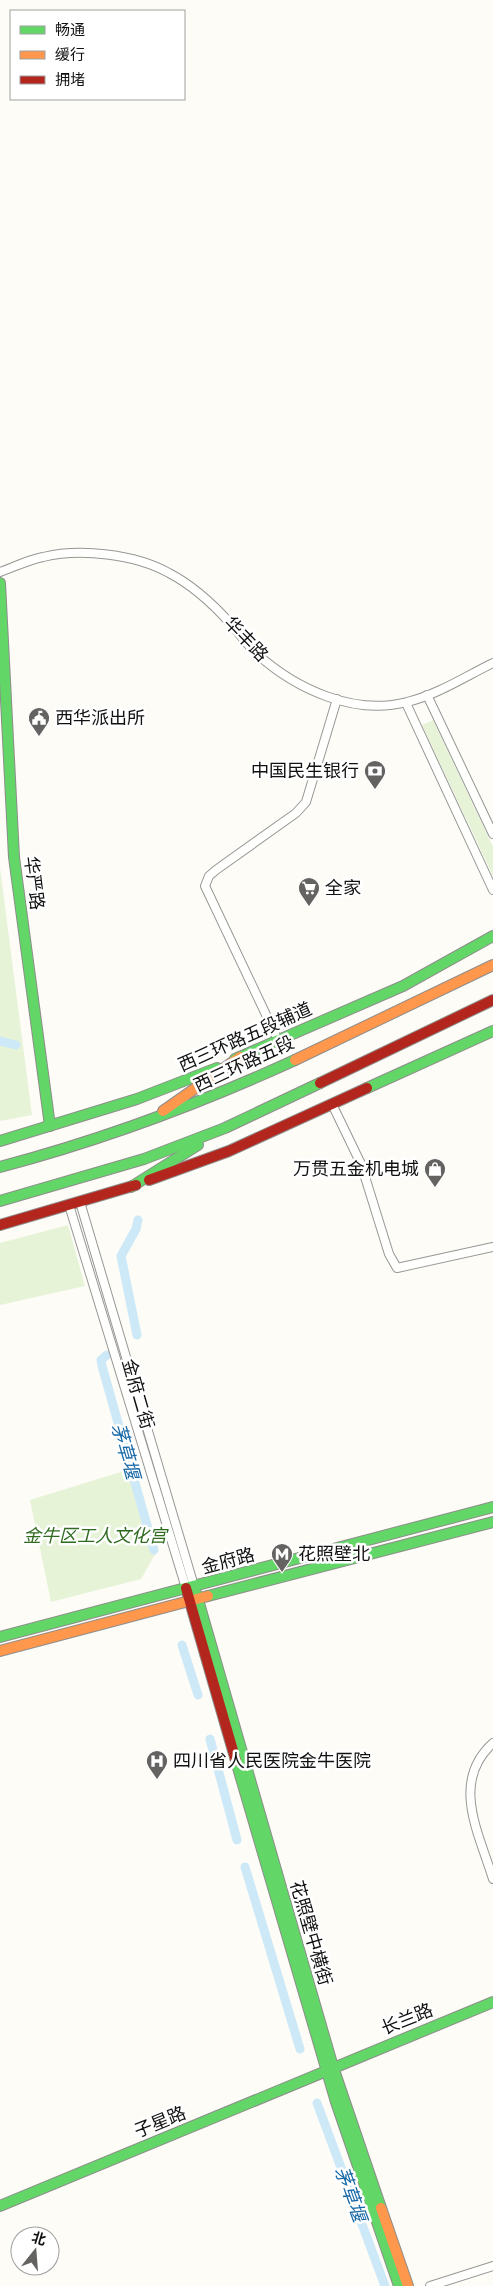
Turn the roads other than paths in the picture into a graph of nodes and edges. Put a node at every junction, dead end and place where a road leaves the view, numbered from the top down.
1 (0, 572) edge
2 (0, 583) edge
3 (493, 662) edge
4 (427, 695) junction
5 (337, 699) junction
6 (406, 703) junction
7 (492, 830) edge
8 (493, 890) edge
9 (493, 936) edge
10 (493, 956) edge
11 (493, 965) edge
12 (432, 994) junction
13 (493, 1000) edge
14 (493, 1007) edge
15 (442, 1024) junction
16 (493, 1031) edge
17 (278, 1040) junction
18 (240, 1057) junction
19 (332, 1104) junction
20 (50, 1126) junction
21 (142, 1126) junction
22 (225, 1128) junction
23 (0, 1141) edge
24 (0, 1167) edge
25 (131, 1187) junction
26 (0, 1200) edge
27 (80, 1202) junction
28 (69, 1205) junction
29 (0, 1225) edge
30 (493, 1248) edge
31 (493, 1507) edge
32 (493, 1522) edge
33 (190, 1587) junction
34 (194, 1600) junction
35 (0, 1637) edge
36 (0, 1651) edge
37 (493, 1743) edge
38 (493, 1879) edge
39 (493, 2002) edge
40 (329, 2068) junction
41 (0, 2206) edge
42 (493, 2266) edge
43 (399, 2286) edge
44 (408, 2286) edge
45 (430, 2286) edge

1 - 5 street, 华丰路
2 - 20 main road, 华严路
3 - 4 street, 华丰路
4 - 6 street, 华丰路
4 - 7 street
5 - 6 street, 华丰路
5 - 17 street
6 - 8 street
9 - 17 main road, 西三环路五段辅道
10 - 12 main road
11 - 12 main road, 西三环路五段
12 - 21 main road, 西三环路五段
13 - 15 main road
14 - 15 main road
15 - 22 main road
16 - 19 main road
17 - 18 main road, 西三环路五段辅道
18 - 20 main road, 西三环路五段辅道
18 - 21 main road
19 - 25 main road
19 - 30 street
20 - 23 main road, 西三环路五段辅道
21 - 24 main road, 西三环路五段
22 - 25 main road
22 - 26 main road
25 - 27 main road
27 - 28 main road
27 - 33 street, 金府二街
28 - 29 main road
28 - 33 street, 金府二街
31 - 33 main road, 金府路
32 - 34 main road, 金府路
33 - 34 main road, 花照壁中横街
33 - 35 main road, 金府路
34 - 36 main road, 金府路
34 - 40 main road, 花照壁中横街
37 - 38 street
39 - 40 main road, 长兰路
40 - 41 main road, 子星路
40 - 43 main road, 花照壁中横街
40 - 44 main road, 花照壁中横街
42 - 45 street

